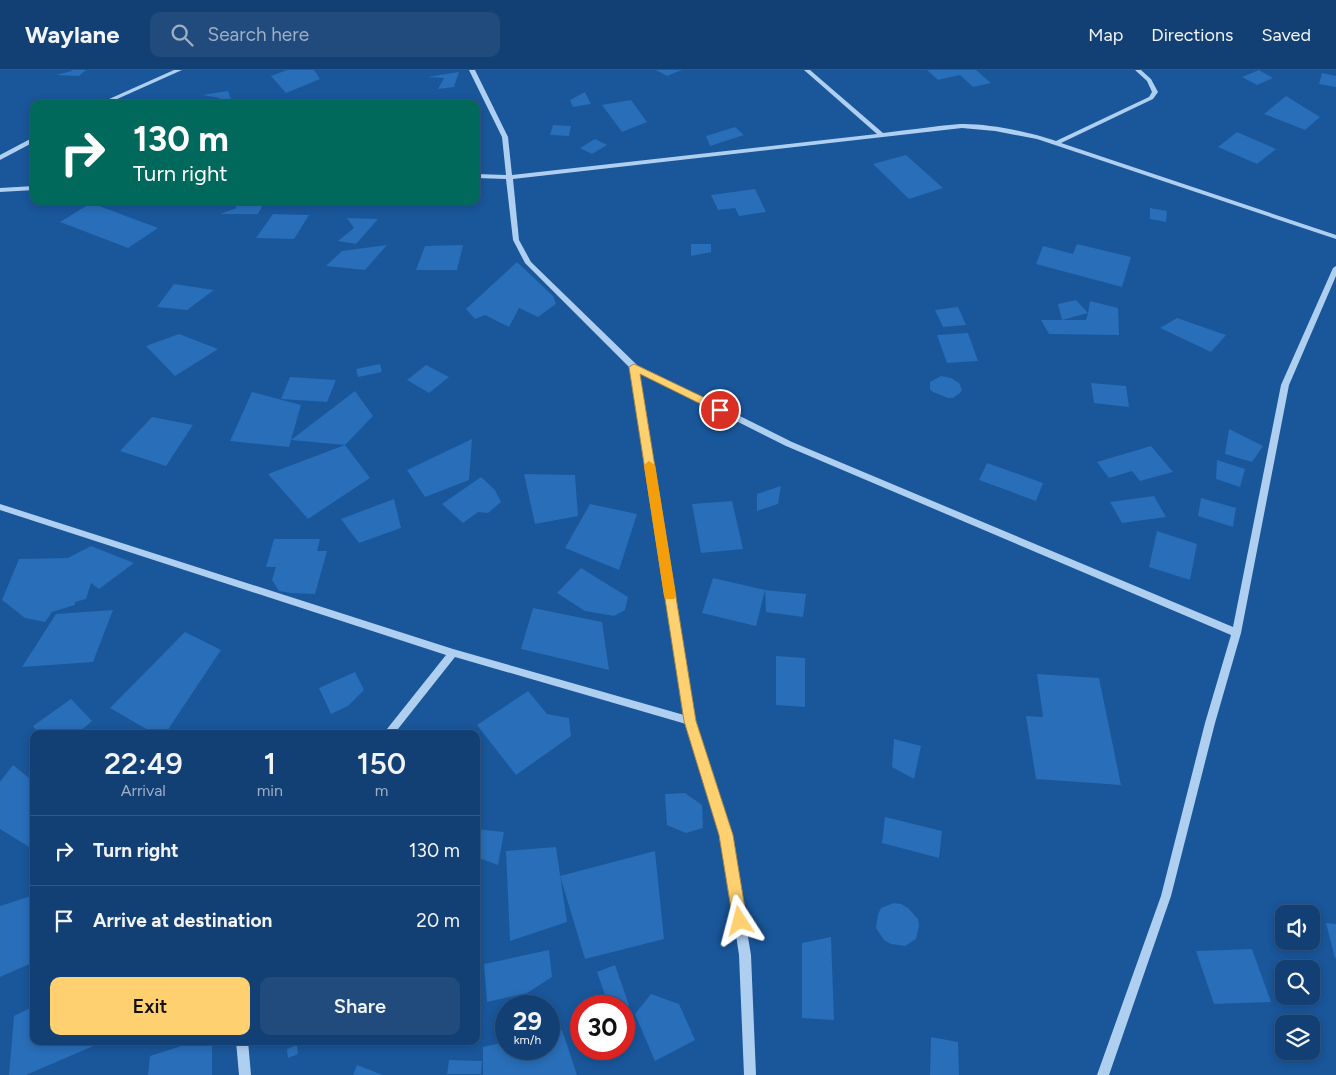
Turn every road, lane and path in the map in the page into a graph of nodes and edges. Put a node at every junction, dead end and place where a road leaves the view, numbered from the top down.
1 (179, 70) edge
2 (472, 70) edge
3 (807, 70) edge
4 (1138, 70) edge
5 (110, 100) edge
6 (881, 134) junction
7 (30, 141) edge
8 (1056, 143) junction
9 (0, 158) edge
10 (480, 176) edge
11 (510, 177) junction
12 (30, 188) edge
13 (0, 190) edge
14 (1336, 237) edge
15 (1336, 268) edge
16 (634, 367) junction
17 (0, 506) edge
18 (1236, 633) junction
19 (453, 653) junction
20 (690, 721) junction
21 (391, 730) edge
22 (242, 1045) edge
23 (245, 1075) edge
24 (750, 1075) edge
25 (1103, 1075) edge

1 - 5 street
2 - 11 street
3 - 6 street
4 - 8 street
6 - 8 street
6 - 11 street
7 - 9 street
8 - 14 street
10 - 11 street
11 - 16 street
12 - 13 street
15 - 18 street
16 - 18 street
16 - 20 street
17 - 19 street
18 - 25 street
19 - 20 street
19 - 21 street
20 - 24 street
22 - 23 street

